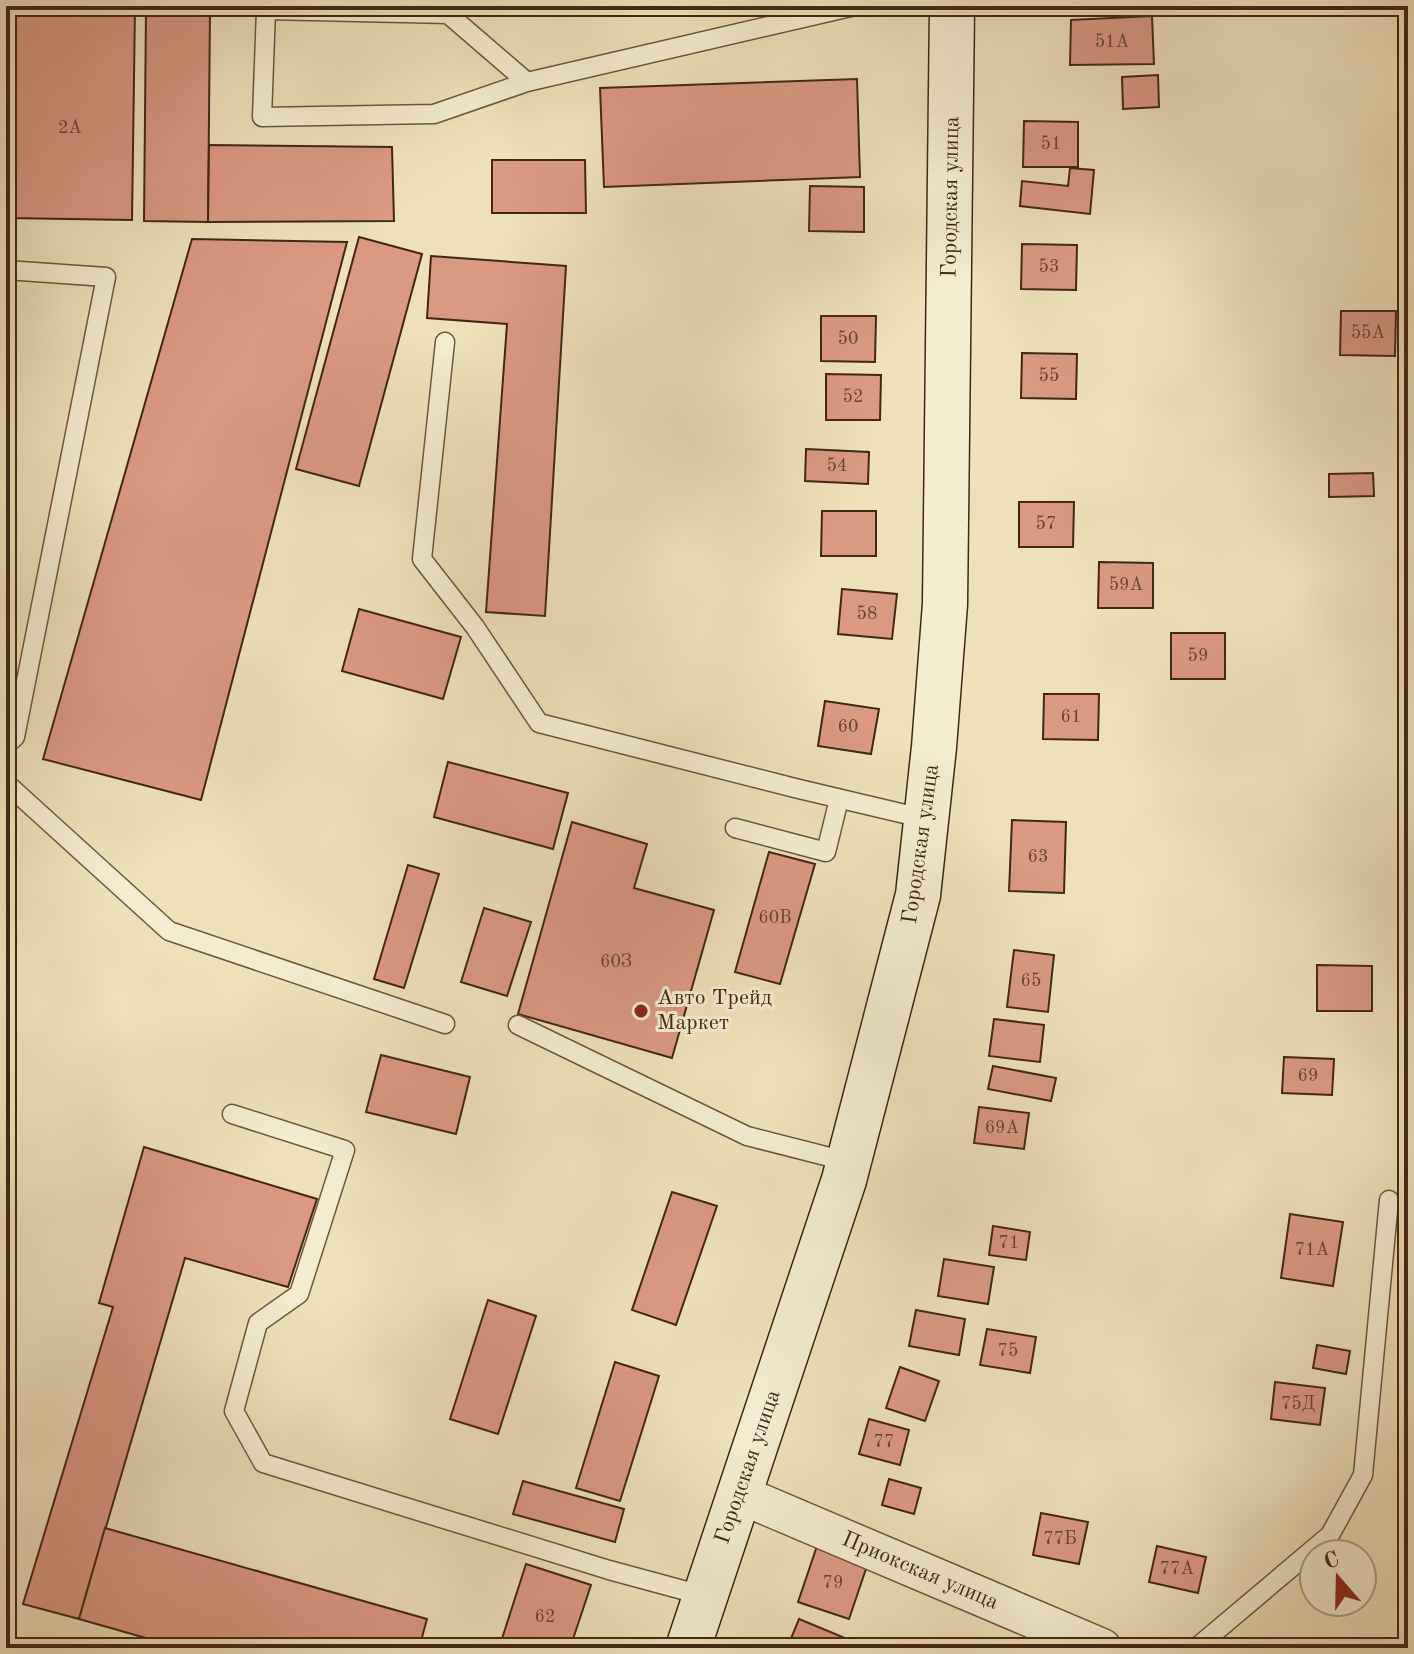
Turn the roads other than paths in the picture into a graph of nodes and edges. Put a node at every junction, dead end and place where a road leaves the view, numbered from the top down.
1 (855, 6) edge
2 (952, 6) edge
3 (527, 82) junction
4 (6, 270) edge
5 (445, 342) dead end
6 (6, 745) edge
7 (6, 783) edge
8 (839, 799) junction
9 (926, 819) junction
10 (735, 828) dead end
11 (445, 1024) dead end
12 (518, 1025) dead end
13 (232, 1114) dead end
14 (849, 1162) junction
15 (1389, 1200) dead end
16 (739, 1494) junction
17 (705, 1596) junction
18 (1055, 1639) edge
19 (688, 1648) edge
20 (1102, 1648) edge
21 (1196, 1648) edge

1 - 3 lane
2 - 9 main road, Городская улица
3 - 3 lane
4 - 6 lane
5 - 8 lane
7 - 11 lane
8 - 9 lane
8 - 10 lane
9 - 14 main road, Городская улица
12 - 14 lane
13 - 17 lane
14 - 16 main road, Городская улица
15 - 21 lane
16 - 17 main road, Городская улица
16 - 18 street, Приокская улица
17 - 19 main road, Городская улица
18 - 20 street, Приокская улица

